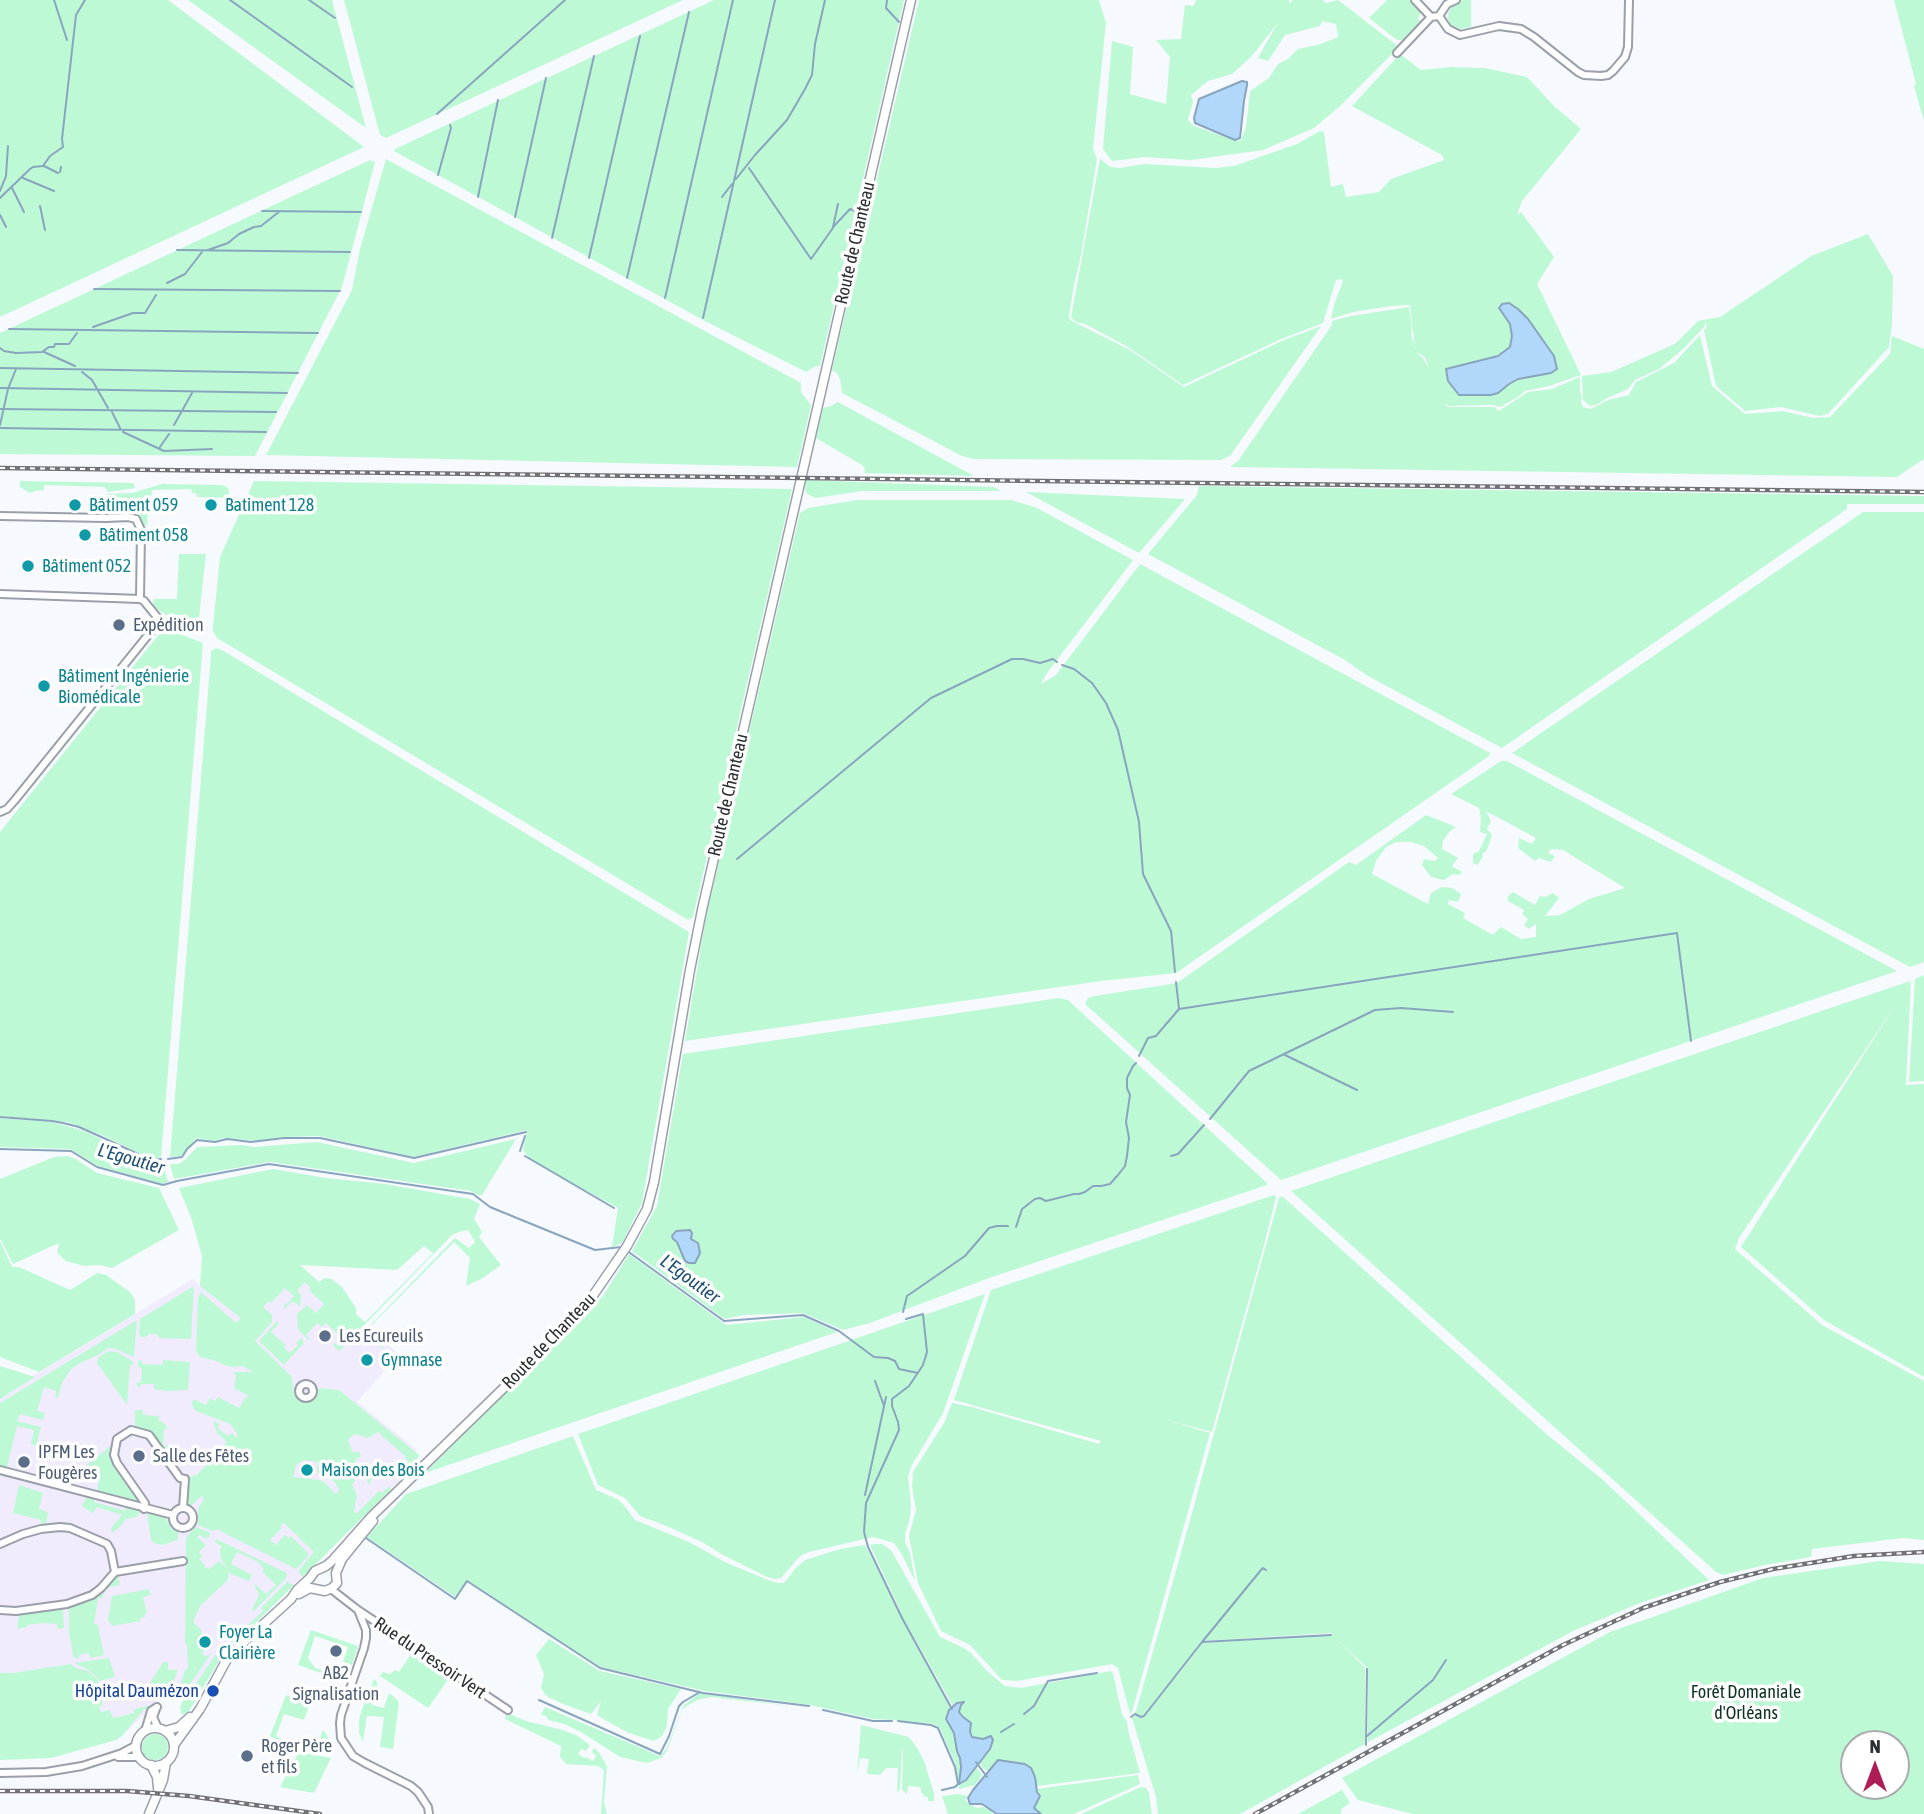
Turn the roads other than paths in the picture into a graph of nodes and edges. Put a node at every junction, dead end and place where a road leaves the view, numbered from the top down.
1 (911, 0) edge
2 (1416, 0) edge
3 (1456, 0) edge
4 (1629, 0) edge
5 (1435, 16) junction
6 (1397, 52) dead end
7 (0, 516) edge
8 (0, 594) edge
9 (140, 599) junction
10 (0, 812) edge
11 (0, 1470) edge
12 (388, 1502) junction
13 (183, 1508) junction
14 (144, 1509) junction
15 (173, 1515) junction
16 (0, 1544) edge
17 (183, 1561) dead end
18 (326, 1566) junction
19 (115, 1573) junction
20 (313, 1574) junction
21 (337, 1577) junction
22 (318, 1589) junction
23 (331, 1589) junction
24 (291, 1599) junction
25 (355, 1608) junction
26 (0, 1610) edge
27 (175, 1691) dead end
28 (208, 1692) junction
29 (184, 1693) dead end
30 (508, 1710) dead end
31 (162, 1730) junction
32 (145, 1731) junction
33 (137, 1745) junction
34 (174, 1745) junction
35 (140, 1757) junction
36 (106, 1759) junction
37 (166, 1762) junction
38 (151, 1765) junction
39 (0, 1773) edge
40 (158, 1792) junction
41 (149, 1814) edge
42 (429, 1814) edge

1 - 12 main road, Route de Chanteau
2 - 5 street
3 - 5 street
4 - 5 street
5 - 6 street
7 - 9 street
8 - 9 street
9 - 10 street
11 - 14 street
12 - 18 main road, Route de Chanteau
12 - 21 main road, Route de Chanteau
13 - 14 street
13 - 15 street
13 - 15 street
14 - 15 street
16 - 19 street
17 - 19 street
18 - 20 main road, Route de Chanteau
18 - 21 main road
19 - 26 street
20 - 22 main road
20 - 24 main road, Route de Chanteau
21 - 23 main road, Route de Chanteau
21 - 25 street, Rue du Pressoir Vert
22 - 23 main road, Route de Chanteau
22 - 24 main road, Route de Chanteau
23 - 25 street, Rue du Pressoir Vert
24 - 28 main road, Route de Chanteau
25 - 30 street, Rue du Pressoir Vert
25 - 42 street
27 - 29 street
28 - 31 main road, Route de Chanteau
28 - 34 main road, Route de Chanteau
31 - 32 main road
31 - 32 street
31 - 34 main road
32 - 33 main road
33 - 35 main road
33 - 36 street
34 - 37 main road
35 - 36 street
35 - 38 main road
36 - 39 street
37 - 38 main road
37 - 40 main road
38 - 40 main road
40 - 41 main road

